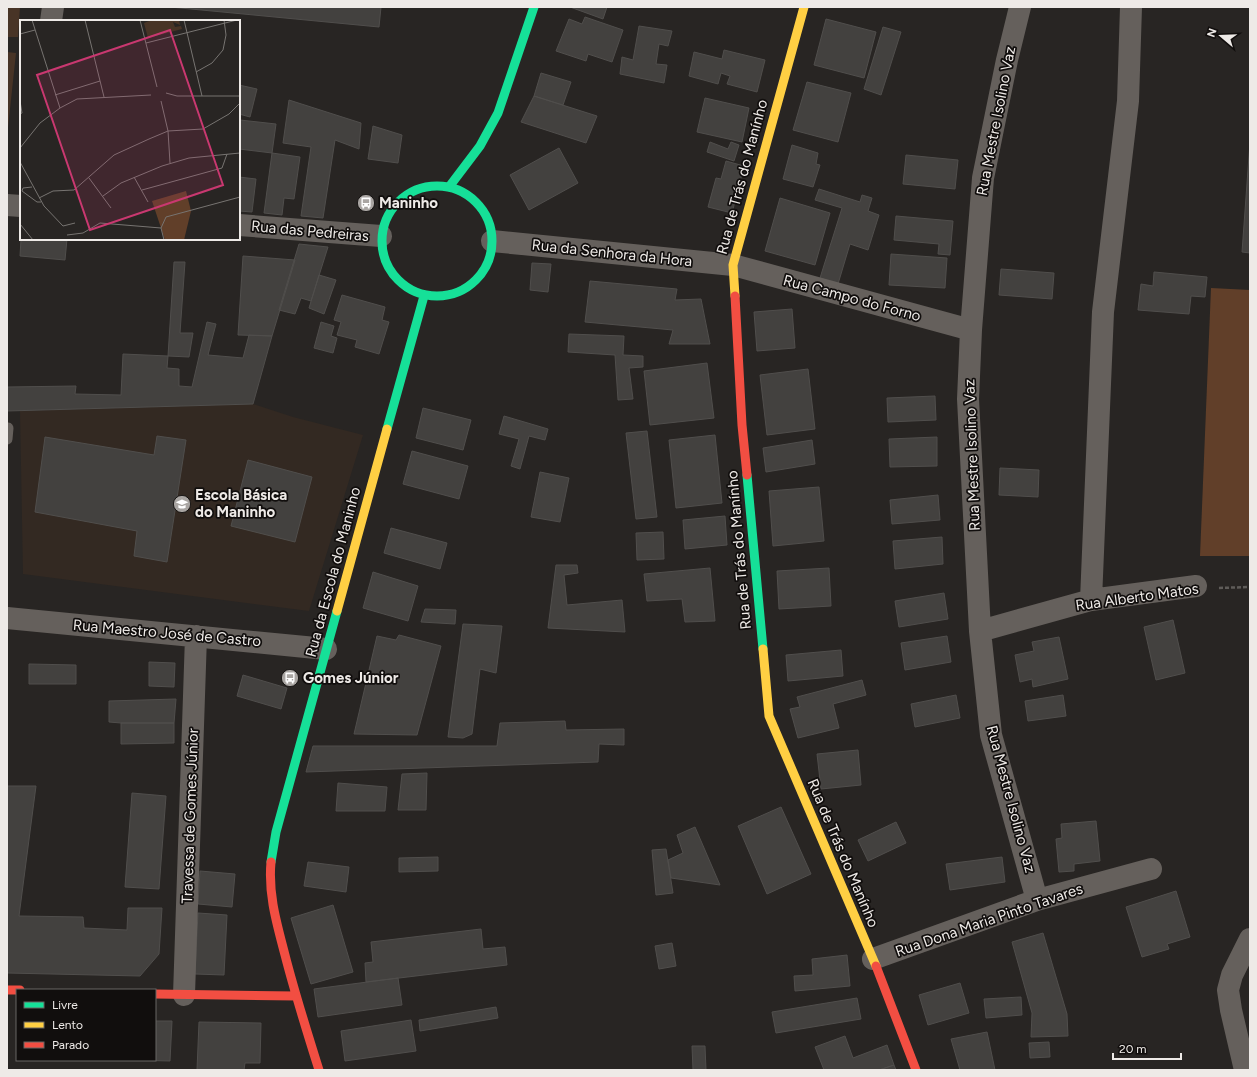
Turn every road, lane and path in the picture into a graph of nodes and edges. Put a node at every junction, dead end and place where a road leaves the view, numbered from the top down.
1 (53, 7) edge
2 (534, 7) edge
3 (804, 7) edge
4 (1020, 7) edge
5 (1131, 7) edge
6 (51, 20) edge
7 (448, 187) junction
8 (7, 205) edge
9 (20, 206) edge
10 (240, 225) edge
11 (382, 236) junction
12 (492, 241) junction
13 (733, 265) junction
14 (424, 296) junction
15 (970, 330) junction
16 (1196, 586) joint
17 (1250, 587) edge
18 (1091, 600) junction
19 (7, 618) edge
20 (980, 631) junction
21 (196, 636) junction
22 (326, 649) junction
23 (1151, 869) dead end
24 (1037, 900) junction
25 (1250, 939) edge
26 (873, 959) junction
27 (156, 994) edge
28 (184, 995) junction
29 (296, 996) junction
30 (319, 1070) edge
31 (916, 1070) edge
32 (1245, 1070) edge

1 - 6 street
2 - 7 main road
3 - 13 main road, Rua de Trás do Manínho
4 - 15 street, Rua Mestre Isolino Vaz
5 - 18 street
7 - 11 main road
7 - 12 main road
8 - 9 street
10 - 11 street, Rua das Pedreiras
11 - 14 main road
12 - 13 street, Rua da Senhora da Hora
12 - 14 main road
13 - 15 street, Rua Campo do Forno
13 - 26 main road, Rua de Trás do Manínho
14 - 22 main road, Rua da Escola do Maninho
15 - 20 street, Rua Mestre Isolino Vaz
16 - 17 path, Rua Alberto Matos
16 - 18 street, Rua Alberto Matos
18 - 20 street, Rua Alberto Matos
19 - 21 street, Rua Maestro José de Castro
20 - 24 street, Rua Mestre Isolino Vaz
21 - 22 street, Rua Maestro José de Castro
21 - 28 street, Travessa de Gomes Júnior
22 - 29 main road, Rua da Escola do Maninho
23 - 24 street, Rua Dona Maria Pinto Tavares
24 - 26 street, Rua Dona Maria Pinto Tavares
25 - 32 street
26 - 31 main road, Rua de Trás do Manínho
27 - 28 main road
28 - 29 main road
29 - 30 main road, Rua da Escola do Maninho

